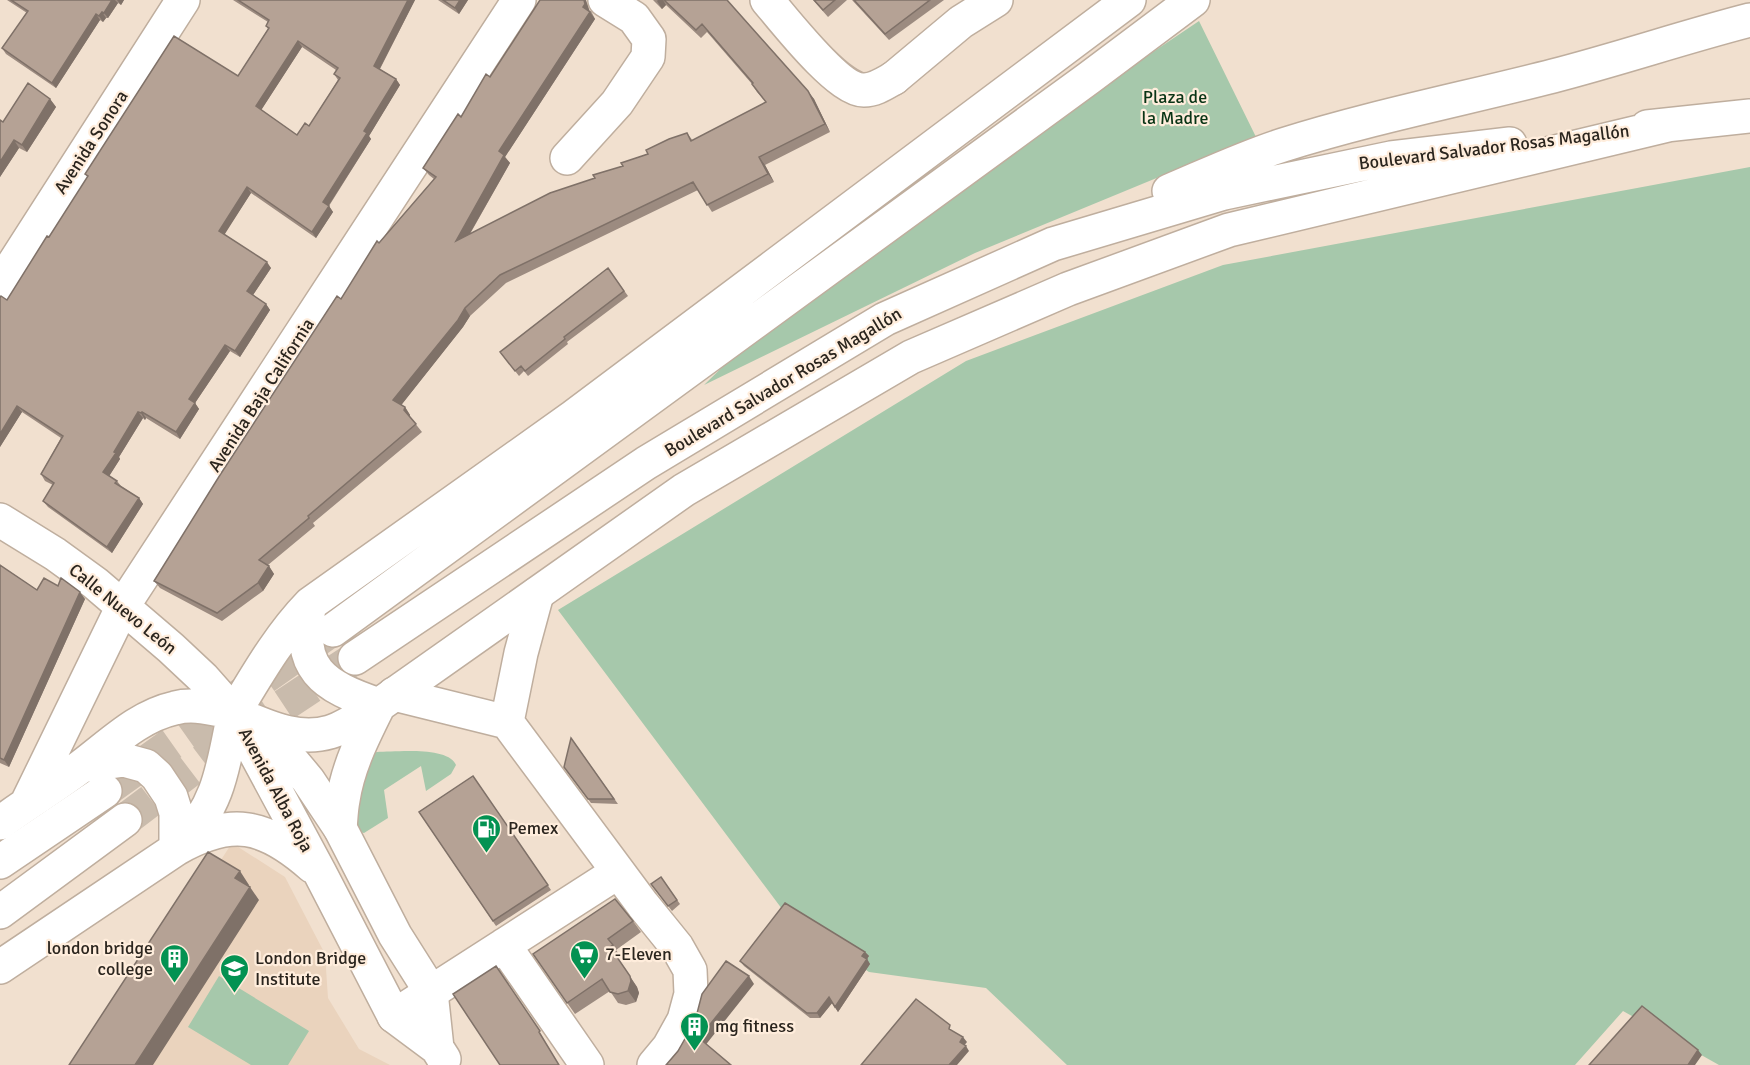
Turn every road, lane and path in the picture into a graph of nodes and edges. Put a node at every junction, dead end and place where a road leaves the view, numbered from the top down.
1 (183, 0) edge
2 (519, 0) edge
3 (605, 0) edge
4 (766, 0) edge
5 (996, 0) edge
6 (1129, 0) edge
7 (1193, 0) edge
8 (1750, 20) edge
9 (1750, 116) edge
10 (1668, 125) junction
11 (567, 158) dead end
12 (1053, 244) junction
13 (0, 285) edge
14 (0, 520) edge
15 (537, 594) junction
16 (310, 604) junction
17 (123, 606) junction
18 (333, 630) tunnel mouth
19 (355, 658) tunnel mouth
20 (387, 700) junction
21 (234, 713) junction
22 (507, 722) junction
23 (82, 766) junction
24 (105, 790) tunnel mouth
25 (27, 803) junction
26 (124, 820) tunnel mouth
27 (0, 823) edge
28 (340, 828) junction
29 (176, 849) junction
30 (0, 862) edge
31 (618, 872) junction
32 (320, 873) junction
33 (0, 912) edge
34 (504, 945) junction
35 (0, 967) edge
36 (431, 992) junction
37 (394, 1016) junction
38 (442, 1057) edge
39 (587, 1065) edge
40 (654, 1065) edge

1 - 13 main road, Avenida Sonora
2 - 17 main road, Avenida Baja California
3 - 11 main road
4 - 5 main road
6 - 16 main road
7 - 18 main road
8 - 12 main road
9 - 10 main road, Boulevard Salvador Rosas Magallón
10 - 12 main road, Boulevard Salvador Rosas Magallón
10 - 15 main road
12 - 19 main road, Boulevard Salvador Rosas Magallón
14 - 17 main road, Calle Nuevo León
15 - 20 main road
15 - 22 main road
16 - 20 main road
16 - 21 main road
17 - 21 main road, Calle Nuevo León
17 - 25 main road, Avenida Baja California
20 - 21 main road
20 - 22 main road
20 - 28 main road
21 - 23 main road
21 - 28 main road, Avenida Alba Roja
21 - 29 main road
21 - 32 main road, Avenida Alba Roja
22 - 31 main road
23 - 25 main road
23 - 29 main road
24 - 30 main road
25 - 27 main road
26 - 33 main road
28 - 36 main road, Avenida Alba Roja
29 - 32 main road
29 - 35 main road
31 - 34 main road
31 - 40 main road
32 - 37 main road, Avenida Alba Roja
34 - 36 main road
34 - 39 main road
36 - 37 main road
36 - 38 main road, Avenida Alba Roja
37 - 38 main road, Avenida Alba Roja

